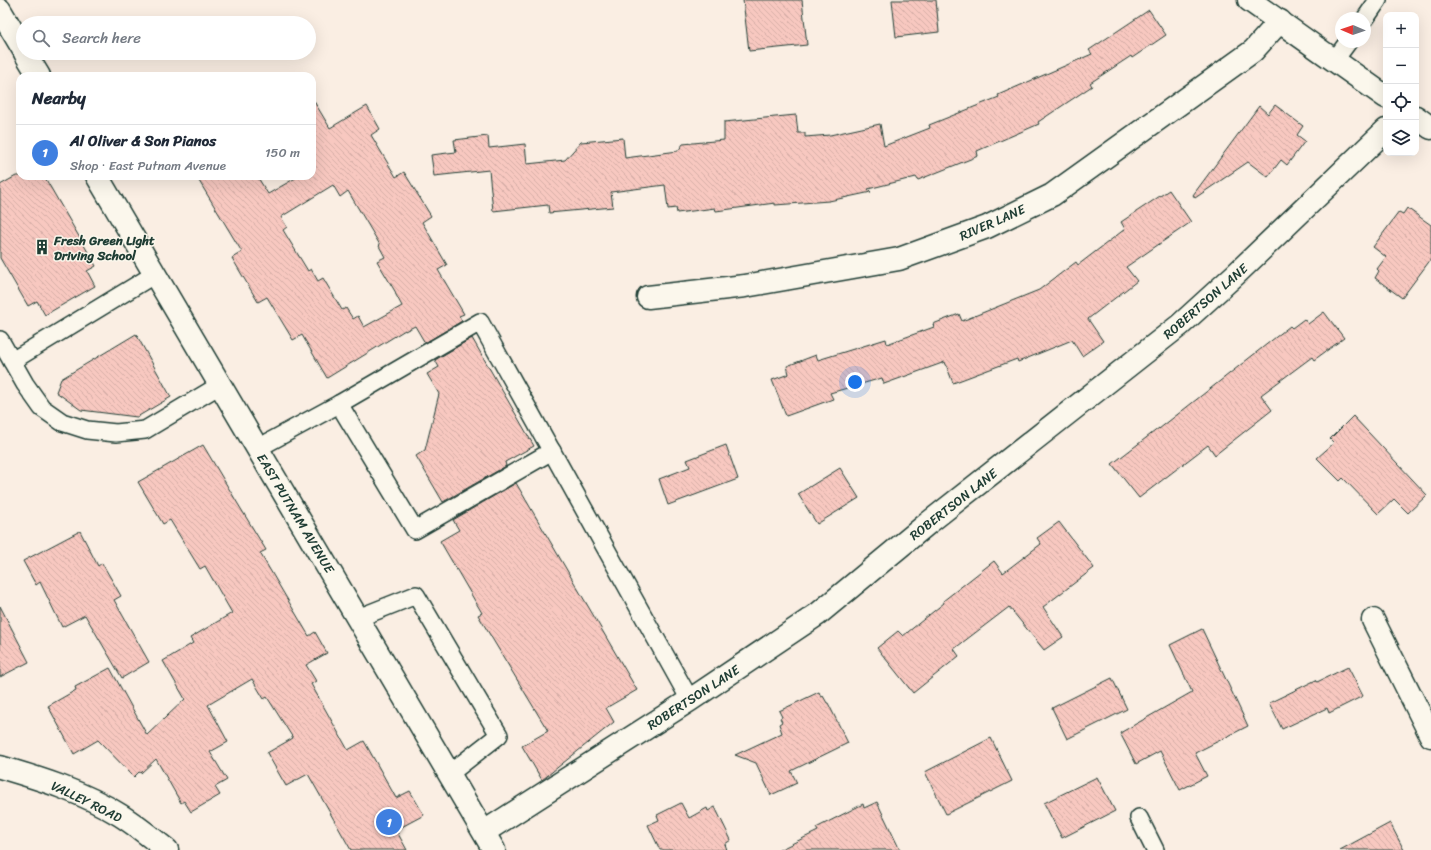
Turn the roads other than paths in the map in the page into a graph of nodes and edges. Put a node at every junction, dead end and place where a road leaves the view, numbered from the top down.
1 (1249, 0) edge
2 (1378, 0) edge
3 (0, 10) edge
4 (1370, 12) edge
5 (1280, 21) junction
6 (16, 37) edge
7 (1344, 48) edge
8 (29, 60) edge
9 (1334, 61) junction
10 (37, 72) edge
11 (1383, 94) edge
12 (1419, 119) edge
13 (1431, 128) edge
14 (1383, 133) edge
15 (99, 180) edge
16 (155, 274) junction
17 (648, 297) dead end
18 (0, 340) edge
19 (12, 360) junction
20 (220, 385) junction
21 (339, 404) junction
22 (258, 448) junction
23 (552, 450) junction
24 (358, 618) junction
25 (1373, 620) dead end
26 (690, 700) junction
27 (1431, 736) edge
28 (0, 767) edge
29 (449, 774) junction
30 (1139, 818) dead end
31 (489, 841) edge
32 (166, 850) edge
33 (1155, 850) edge

1 - 5 street
2 - 4 lane
3 - 6 street
5 - 9 street
5 - 17 street, RIVER LANE
7 - 9 lane
8 - 10 street
9 - 11 street
12 - 13 street
14 - 26 street, ROBERTSON LANE
15 - 16 street, EAST PUTNAM AVENUE
16 - 19 lane
16 - 20 street, EAST PUTNAM AVENUE
18 - 19 lane
19 - 20 lane
20 - 22 street, EAST PUTNAM AVENUE
21 - 22 lane
21 - 23 lane
21 - 23 lane
22 - 24 street, EAST PUTNAM AVENUE
23 - 26 lane
24 - 29 street, EAST PUTNAM AVENUE
24 - 29 lane
25 - 27 street
26 - 31 street, ROBERTSON LANE
28 - 32 street, VALLEY ROAD
29 - 31 street, EAST PUTNAM AVENUE
30 - 33 lane

